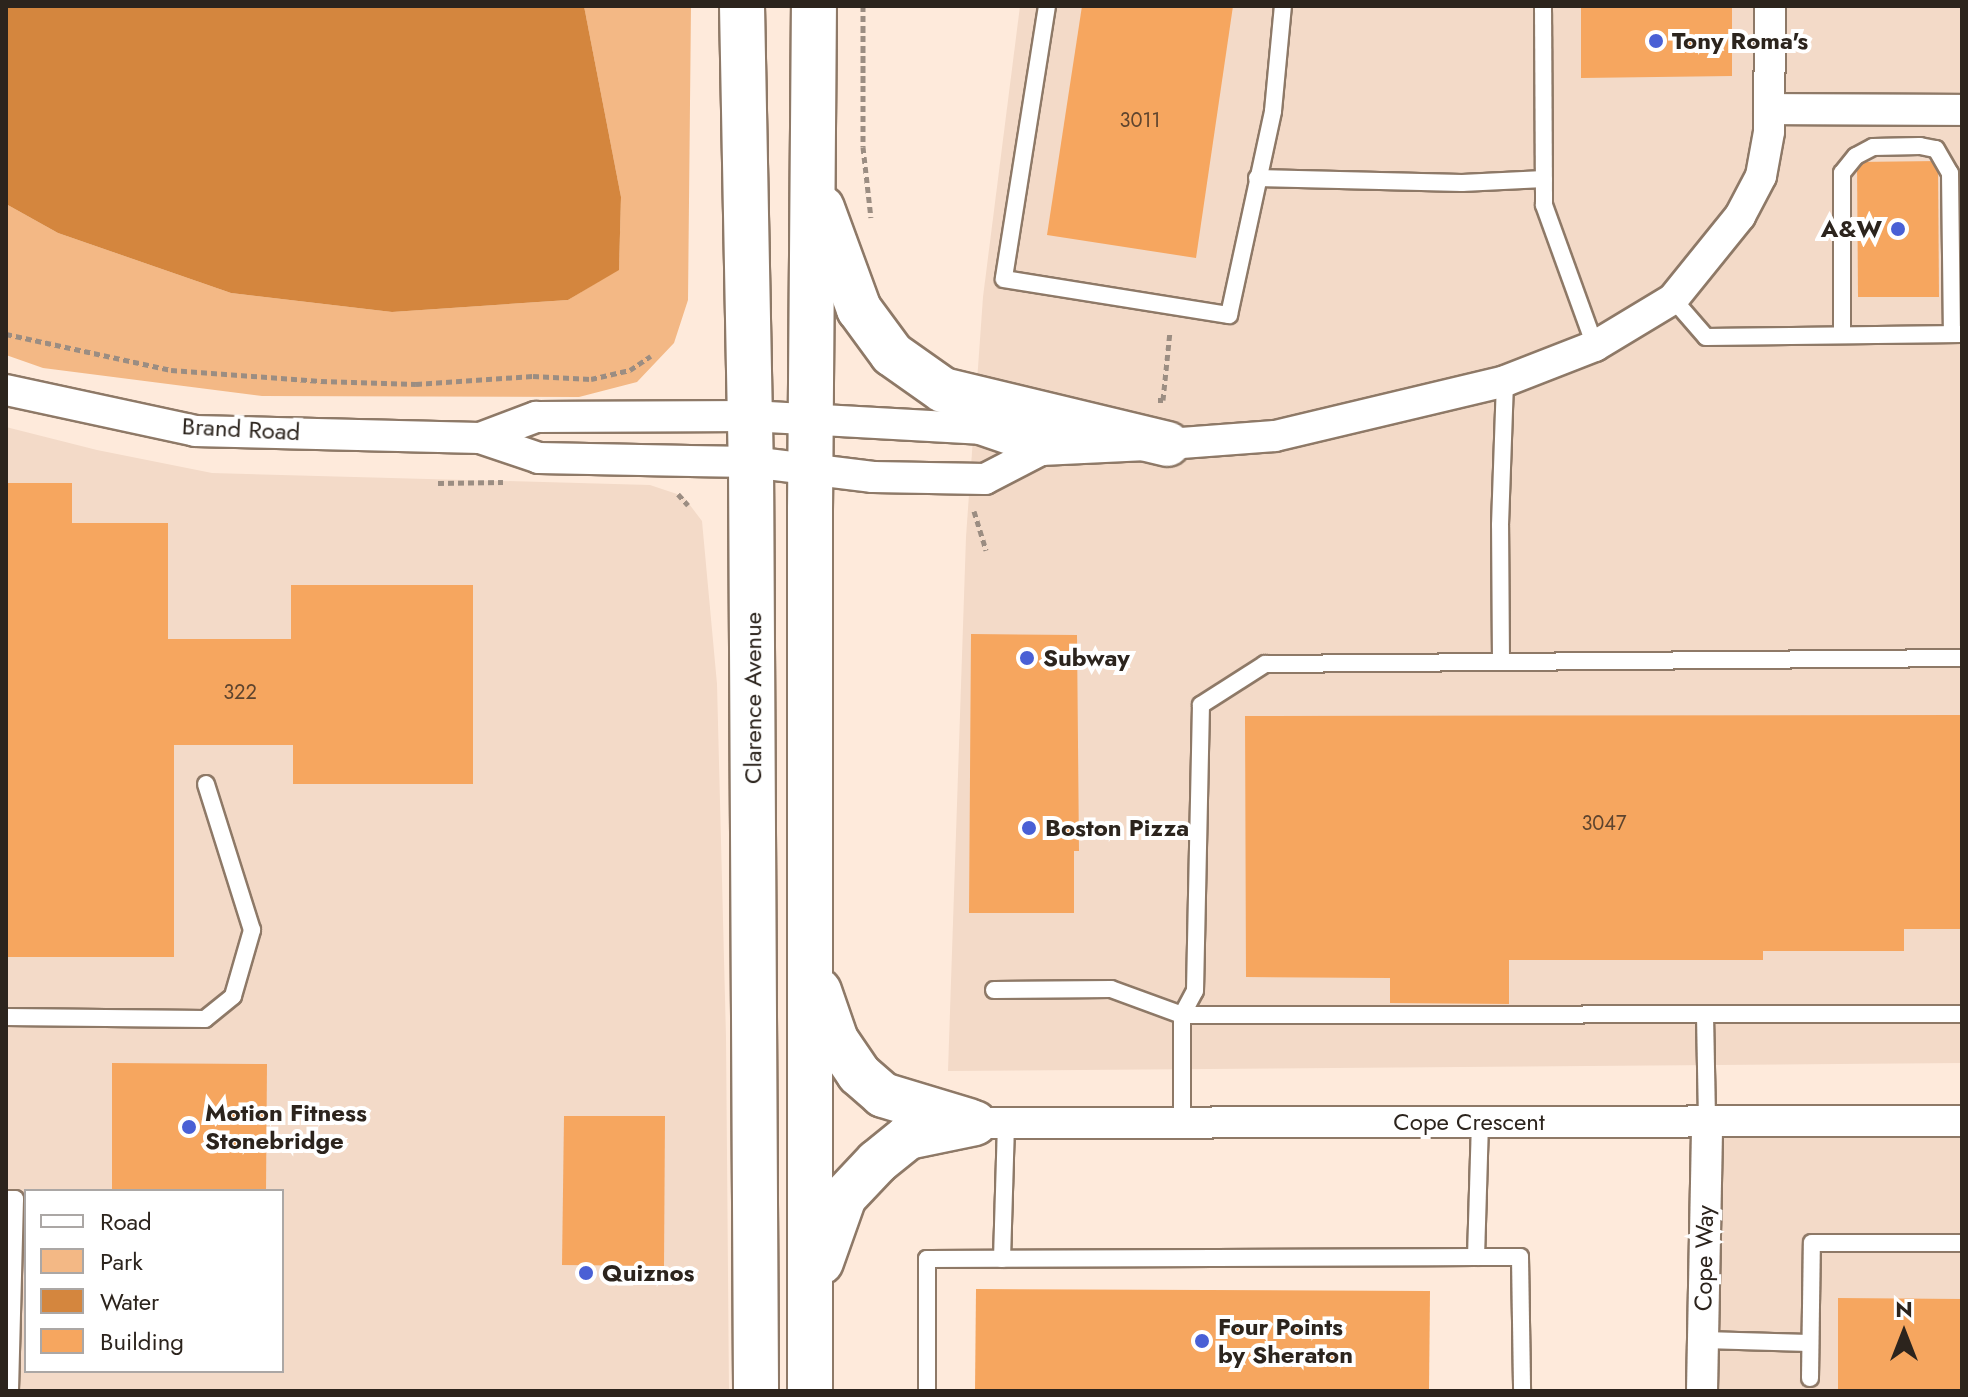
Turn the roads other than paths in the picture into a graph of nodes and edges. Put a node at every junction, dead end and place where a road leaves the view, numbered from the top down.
1 (742, 6) edge
2 (814, 6) edge
3 (1047, 6) edge
4 (1283, 6) edge
5 (1543, 6) edge
6 (1770, 6) edge
7 (1769, 109) junction
8 (1962, 110) edge
9 (1257, 178) junction
10 (812, 179) junction
11 (1544, 179) junction
12 (1673, 299) junction
13 (1957, 334) edge
14 (1842, 335) junction
15 (1595, 346) junction
16 (1505, 381) junction
17 (6, 390) edge
18 (750, 416) junction
19 (811, 420) junction
20 (480, 438) junction
21 (1168, 444) junction
22 (1041, 450) junction
23 (751, 462) junction
24 (811, 467) junction
25 (1962, 658) edge
26 (1501, 661) junction
27 (206, 784) dead end
28 (810, 962) junction
29 (994, 990) dead end
30 (1962, 1014) edge
31 (1182, 1015) junction
32 (1705, 1015) junction
33 (6, 1017) edge
34 (1480, 1121) junction
35 (1962, 1121) edge
36 (991, 1123) junction
37 (1182, 1123) junction
38 (1707, 1124) junction
39 (6, 1199) edge
40 (1962, 1243) edge
41 (1476, 1257) junction
42 (1002, 1259) junction
43 (810, 1295) junction
44 (1703, 1340) junction
45 (1810, 1343) junction
46 (1810, 1378) dead end
47 (10, 1391) edge
48 (756, 1391) edge
49 (810, 1391) edge
50 (927, 1391) edge
51 (1522, 1391) edge
52 (1702, 1391) edge

1 - 18 main road, Clarence Avenue
2 - 10 main road
3 - 9 lane
4 - 9 lane
5 - 11 lane
6 - 7 street
7 - 8 street
7 - 12 street
9 - 11 lane
10 - 19 main road
10 - 21 main road
11 - 15 lane
12 - 14 lane
12 - 15 street
13 - 14 lane
13 - 14 lane
15 - 16 street
16 - 21 street
16 - 26 lane
17 - 20 street, Brand Road
18 - 19 street, Brand Road
18 - 20 street, Brand Road
18 - 23 main road, Clarence Avenue
19 - 22 street, Brand Road
19 - 24 main road
20 - 23 street, Brand Road
21 - 22 street
22 - 24 street, Brand Road
23 - 24 street, Brand Road
23 - 48 main road, Clarence Avenue
24 - 28 main road
25 - 26 lane
26 - 31 lane
27 - 33 lane
28 - 36 main road
28 - 43 main road
29 - 31 lane
30 - 32 lane
31 - 32 lane
31 - 37 lane
32 - 38 lane
34 - 37 street, Cope Crescent
34 - 38 street, Cope Crescent
34 - 41 lane
35 - 38 street, Cope Crescent
36 - 37 street, Cope Crescent
36 - 42 lane
36 - 43 main road
38 - 44 street, Cope Way
39 - 47 lane
40 - 45 lane
41 - 42 lane
41 - 51 lane
42 - 50 lane
43 - 49 main road
44 - 45 lane
44 - 52 street, Cope Way
45 - 46 lane

